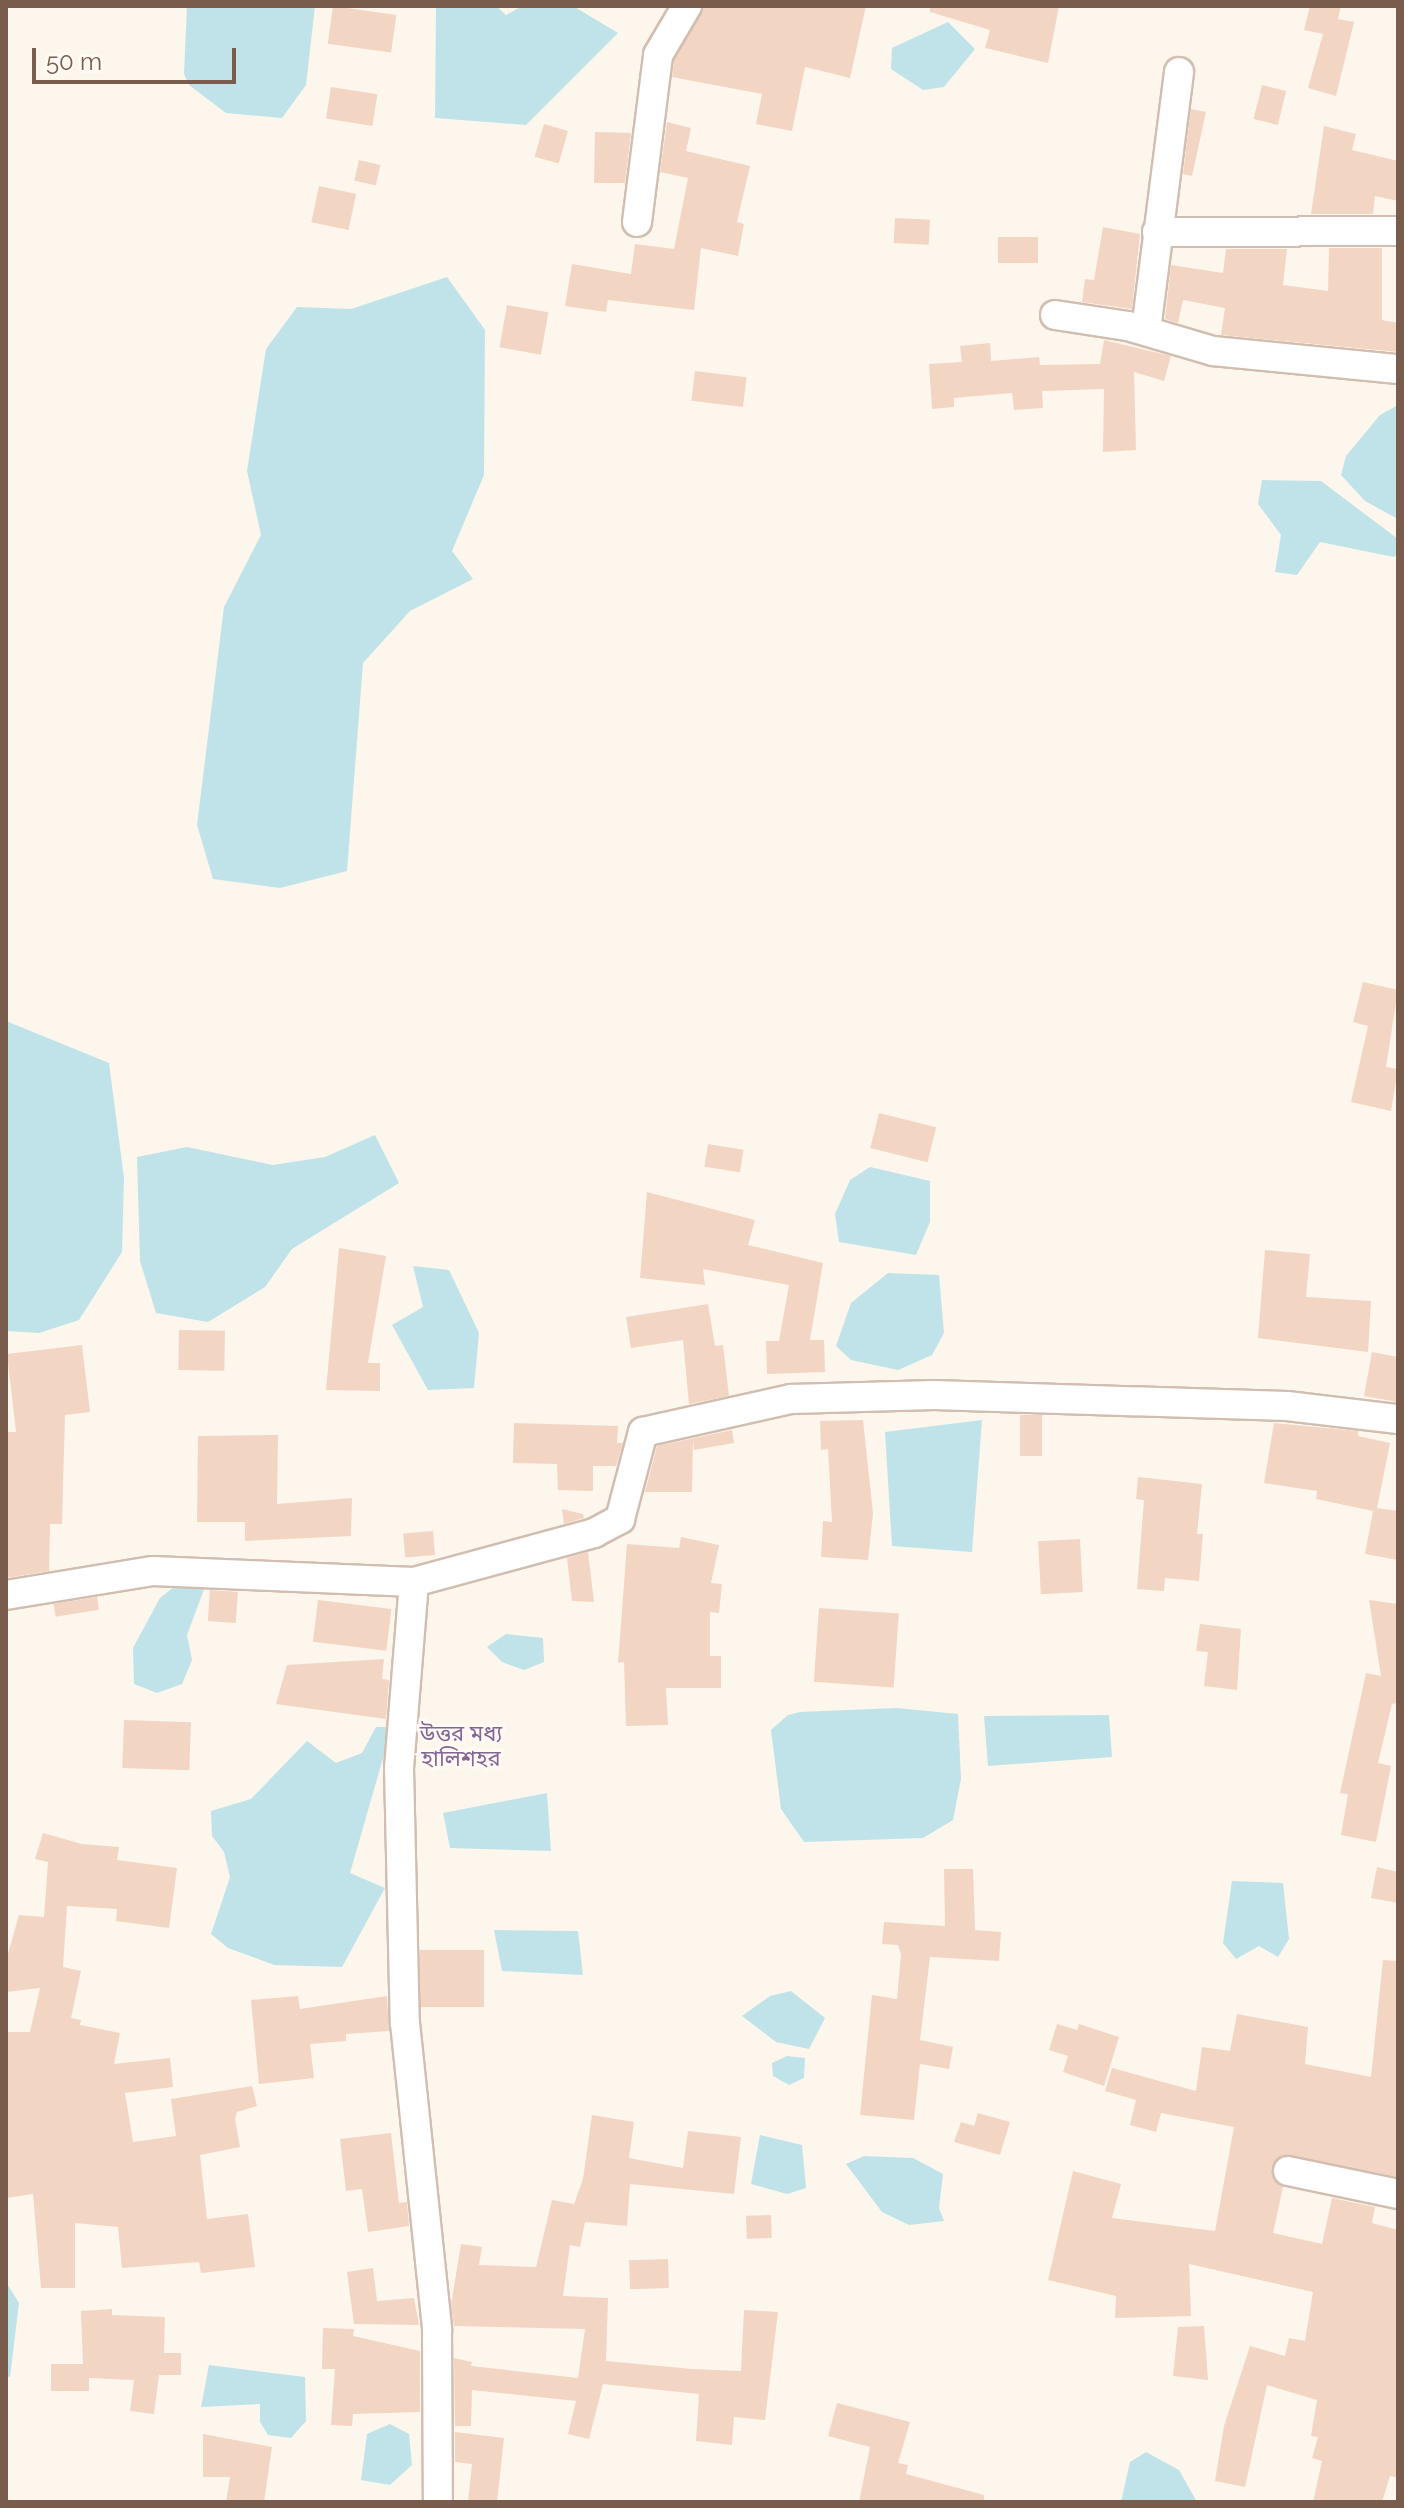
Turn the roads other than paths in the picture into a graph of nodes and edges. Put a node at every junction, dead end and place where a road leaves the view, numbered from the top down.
1 (687, 6) edge
2 (1179, 72) dead end
3 (637, 222) dead end
4 (1398, 231) edge
5 (1157, 232) junction
6 (1055, 315) dead end
7 (1146, 330) junction
8 (1398, 369) edge
9 (1398, 1419) edge
10 (414, 1582) junction
11 (6, 1595) edge
12 (1288, 2171) dead end
13 (1398, 2194) edge
14 (438, 2502) edge

1 - 3 street
2 - 5 street
4 - 5 street
5 - 7 street
6 - 7 street
7 - 8 street
9 - 10 street
10 - 11 street
10 - 14 street
12 - 13 street

